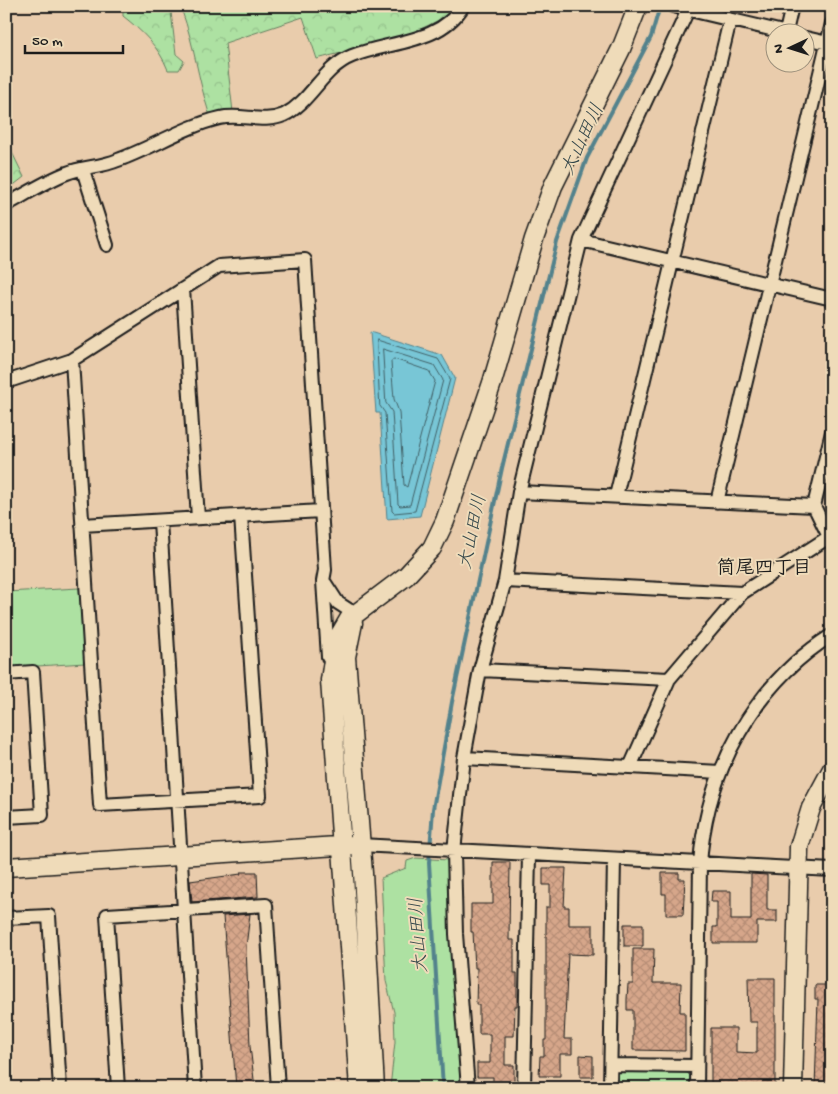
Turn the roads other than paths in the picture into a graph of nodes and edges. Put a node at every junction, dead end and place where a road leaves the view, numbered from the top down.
1 (463, 6) edge
2 (638, 6) edge
3 (792, 6) edge
4 (682, 8) edge
5 (730, 20) junction
6 (787, 22) edge
7 (832, 22) edge
8 (766, 28) edge
9 (816, 40) edge
10 (829, 43) edge
11 (83, 170) junction
12 (6, 205) edge
13 (580, 240) junction
14 (107, 245) dead end
15 (673, 262) junction
16 (769, 285) junction
17 (183, 289) junction
18 (832, 299) edge
19 (72, 360) junction
20 (6, 382) edge
21 (832, 432) edge
22 (519, 492) junction
23 (616, 496) junction
24 (717, 502) junction
25 (814, 506) junction
26 (321, 511) junction
27 (241, 516) junction
28 (198, 518) junction
29 (160, 521) junction
30 (82, 526) junction
31 (831, 538) edge
32 (323, 581) junction
33 (505, 581) junction
34 (742, 593) junction
35 (358, 611) junction
36 (832, 635) edge
37 (480, 670) junction
38 (6, 674) edge
39 (669, 679) junction
40 (330, 680) junction
41 (464, 758) junction
42 (630, 767) junction
43 (832, 769) edge
44 (720, 772) junction
45 (178, 800) junction
46 (6, 817) edge
47 (360, 845) junction
48 (340, 846) junction
49 (454, 851) junction
50 (529, 855) junction
51 (182, 856) junction
52 (614, 859) junction
53 (700, 864) junction
54 (6, 867) edge
55 (797, 868) junction
56 (832, 870) edge
57 (184, 910) junction
58 (6, 918) edge
59 (611, 1065) junction
60 (697, 1066) junction
61 (60, 1088) edge
62 (118, 1088) edge
63 (196, 1088) edge
64 (278, 1088) edge
65 (359, 1088) edge
66 (375, 1088) edge
67 (468, 1088) edge
68 (524, 1088) edge
69 (610, 1088) edge
70 (697, 1088) edge
71 (793, 1088) edge

1 - 11 street
2 - 35 street
3 - 6 street
4 - 5 street
4 - 13 street
5 - 8 street
5 - 15 street
7 - 10 street
9 - 10 street
10 - 16 street
11 - 12 street
11 - 14 street
13 - 15 street
13 - 22 street
15 - 16 street
15 - 23 street
16 - 18 street
16 - 24 street
17 - 19 street
17 - 26 street
17 - 28 street
19 - 20 street
19 - 30 street
21 - 25 street
22 - 23 street
22 - 33 street
23 - 24 street
24 - 25 street
25 - 31 street
26 - 27 street
26 - 32 street
27 - 28 street
27 - 45 street
28 - 29 street
29 - 30 street
29 - 45 street
30 - 45 street
31 - 34 street
32 - 35 street
32 - 40 street
33 - 34 street
33 - 37 street
34 - 39 street
35 - 40 street
35 - 47 street
36 - 44 street
37 - 39 street
37 - 41 street
38 - 46 street
39 - 42 street
40 - 48 street
41 - 42 street
41 - 49 street
42 - 44 street
43 - 55 street
44 - 53 street
45 - 51 street
47 - 48 street
47 - 49 street
47 - 66 street
48 - 51 street
48 - 65 street
49 - 50 street
49 - 67 street
50 - 52 street
50 - 68 street
51 - 54 street
51 - 57 street
52 - 53 street
52 - 59 street
53 - 55 street
53 - 60 street
55 - 56 street
55 - 71 street
57 - 62 street
57 - 63 street
57 - 64 street
58 - 61 street
59 - 60 street
59 - 69 street
60 - 70 street

